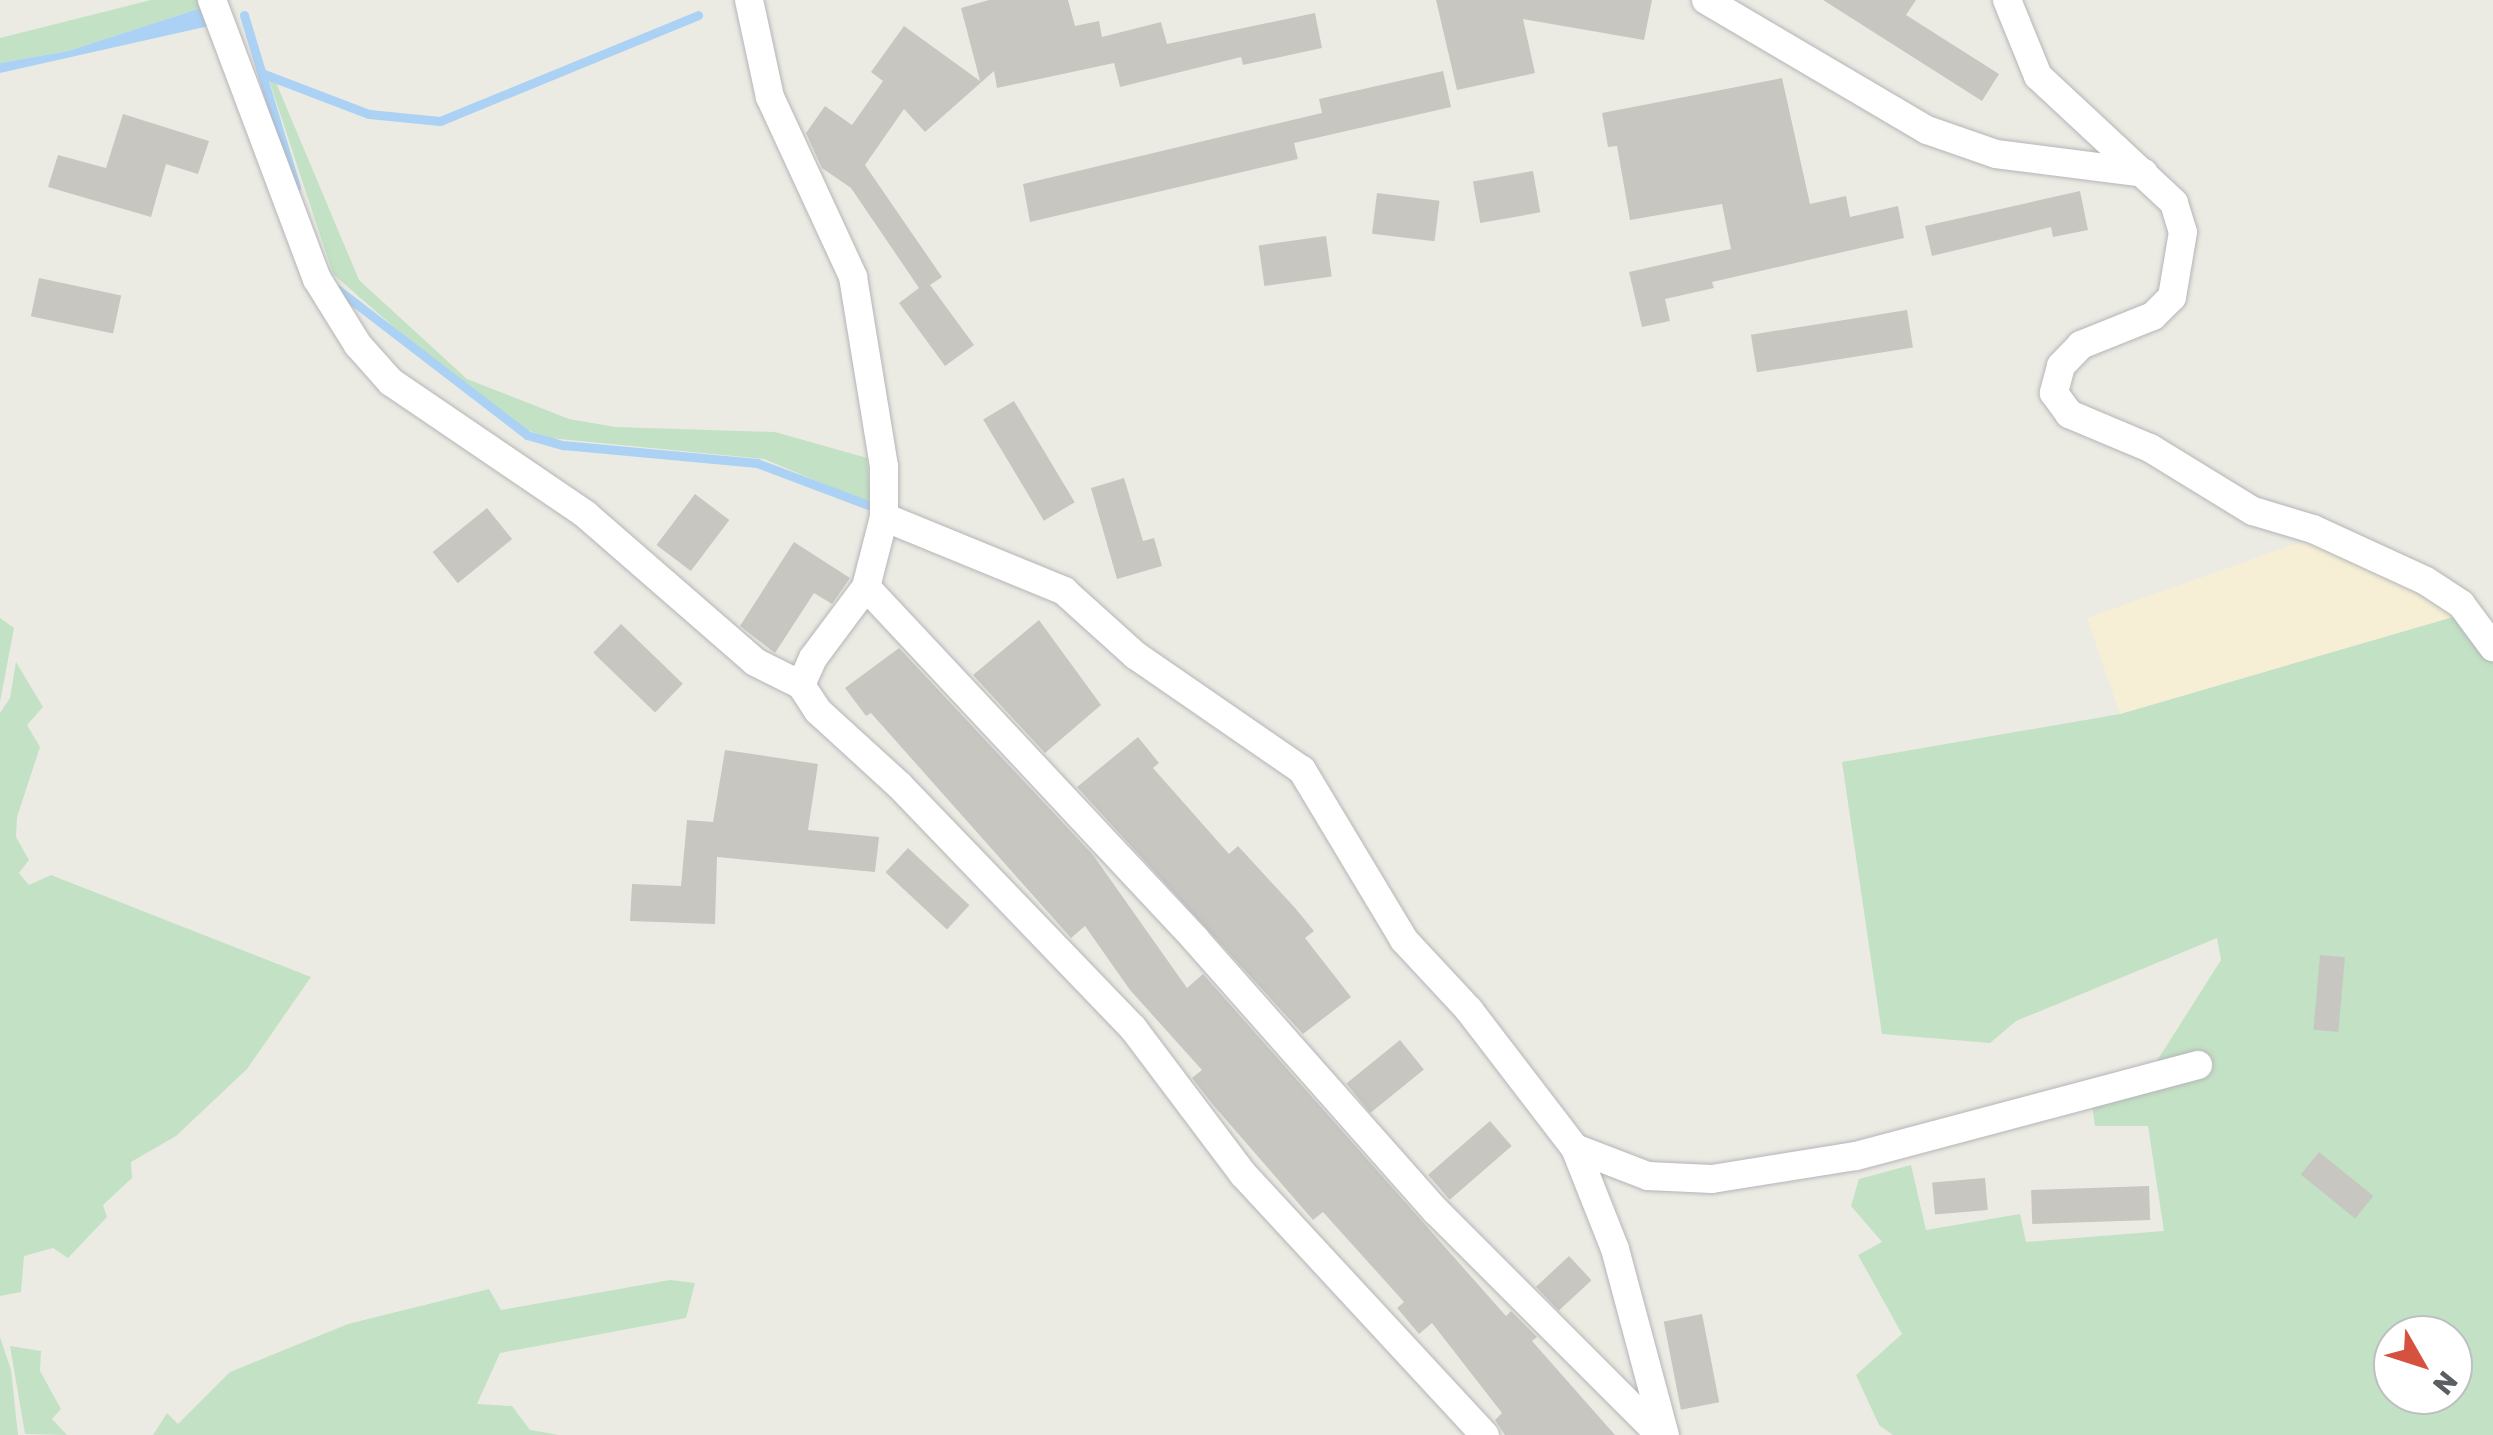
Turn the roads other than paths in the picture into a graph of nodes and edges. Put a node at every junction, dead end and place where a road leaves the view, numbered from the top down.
1 (212, 0) edge
2 (1706, 0) edge
3 (2007, 0) edge
4 (753, 1) edge
5 (2144, 173) junction
6 (884, 517) junction
7 (866, 587) junction
8 (2493, 647) edge
9 (800, 685) junction
10 (2198, 1065) dead end
11 (1574, 1148) junction
12 (1485, 1435) edge
13 (1662, 1435) edge

1 - 9 street
2 - 5 street
3 - 5 street
4 - 6 street
5 - 8 street
6 - 7 street
6 - 11 street
7 - 9 street
7 - 13 street
9 - 12 street
10 - 11 street
11 - 13 street

